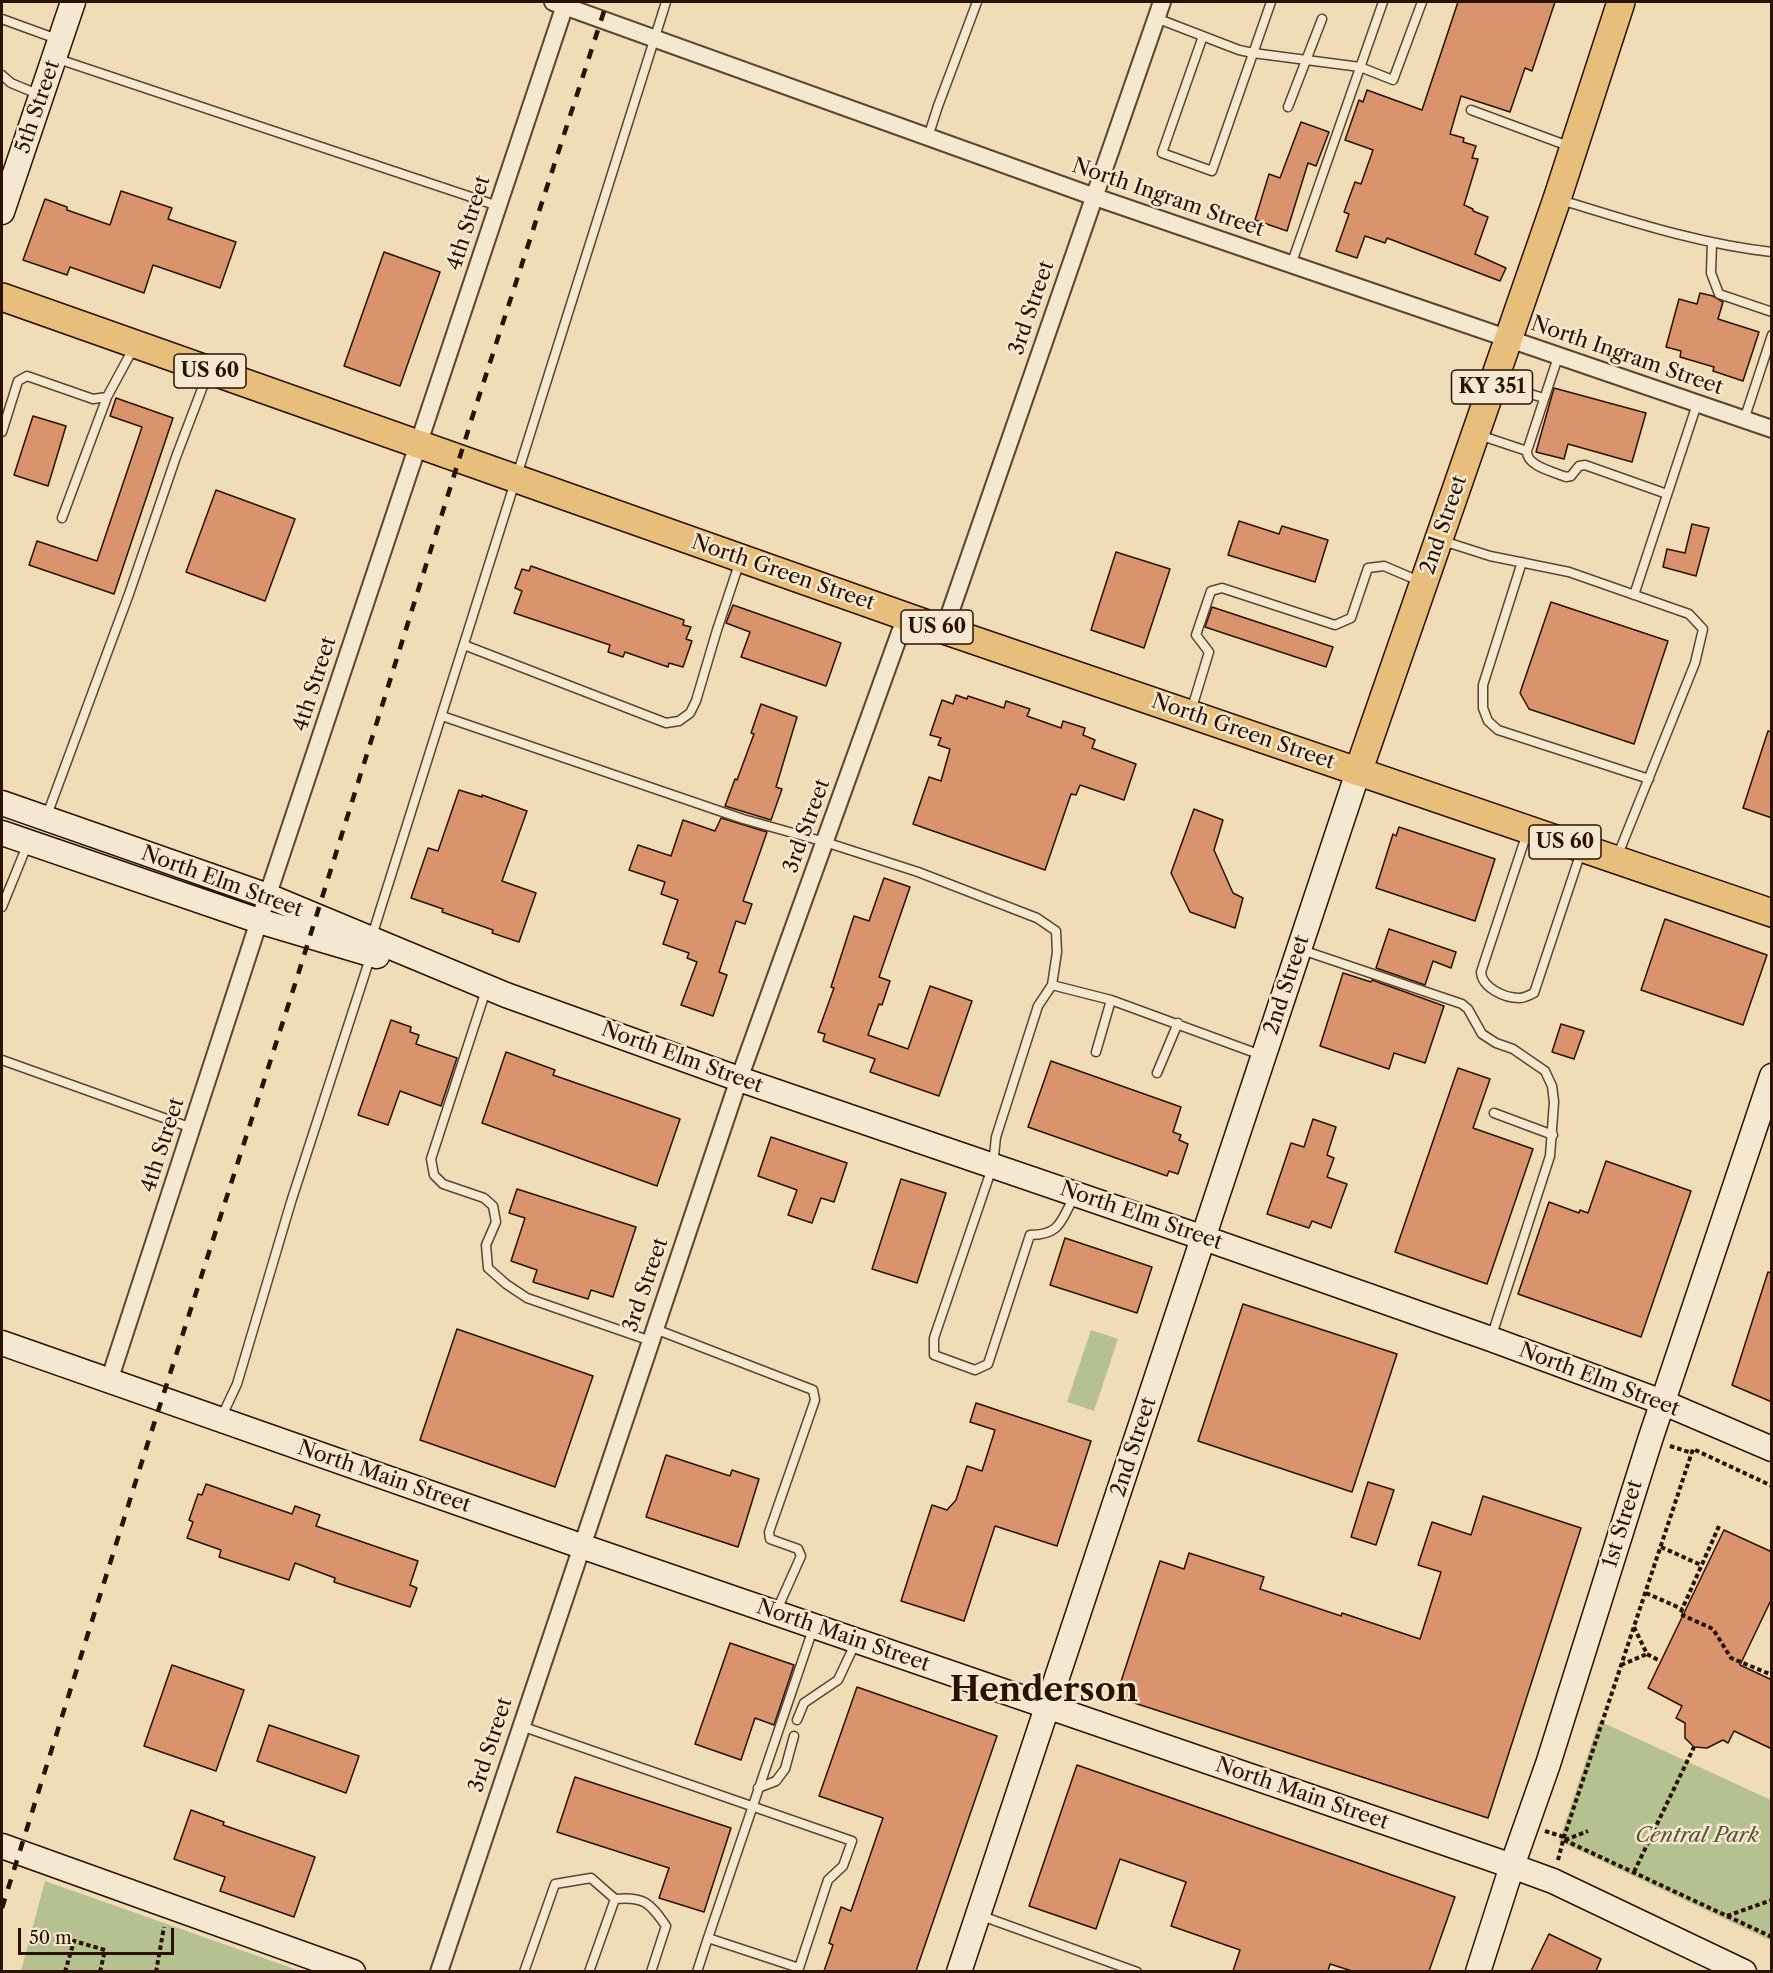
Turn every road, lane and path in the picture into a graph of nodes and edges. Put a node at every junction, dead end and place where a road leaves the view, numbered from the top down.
1 (73, 2) edge
2 (666, 2) edge
3 (977, 2) edge
4 (1271, 2) edge
5 (1383, 2) edge
6 (1422, 2) edge
7 (1621, 2) edge
8 (561, 3) edge
9 (1159, 10) edge
10 (2, 19) edge
11 (1322, 19) dead end
12 (1203, 36) junction
13 (655, 38) junction
14 (57, 49) junction
15 (1253, 53) junction
16 (1307, 60) junction
17 (1360, 67) junction
18 (2, 75) edge
19 (41, 95) junction
20 (1288, 107) dead end
21 (1471, 110) dead end
22 (928, 137) junction
23 (1574, 148) junction
24 (1095, 197) junction
25 (1557, 199) junction
26 (498, 206) junction
27 (2, 212) edge
28 (1712, 242) junction
29 (1772, 252) edge
30 (1292, 265) junction
31 (2, 297) edge
32 (1772, 312) edge
33 (1772, 335) edge
34 (1509, 340) junction
35 (135, 344) junction
36 (1558, 357) junction
37 (209, 370) junction
38 (1494, 383) junction
39 (107, 397) junction
40 (1544, 398) junction
41 (1697, 404) junction
42 (1744, 420) junction
43 (1772, 429) edge
44 (2, 432) edge
45 (1476, 434) junction
46 (418, 444) junction
47 (1527, 451) junction
48 (517, 479) junction
49 (1667, 494) junction
50 (62, 518) dead end
51 (1439, 540) junction
52 (742, 558) junction
53 (1522, 562) junction
54 (1424, 582) junction
55 (1634, 595) junction
56 (906, 616) junction
57 (944, 630) junction
58 (464, 645) junction
59 (1190, 714) junction
60 (442, 716) junction
61 (1358, 771) junction
62 (1649, 779) junction
63 (2, 803) edge
64 (46, 819) junction
65 (1528, 830) junction
66 (2, 833) edge
67 (28, 842) junction
68 (825, 842) junction
69 (1583, 849) junction
70 (1616, 860) junction
71 (268, 896) junction
72 (2, 907) edge
73 (1772, 914) edge
74 (260, 921) junction
75 (371, 947) junction
76 (1299, 949) junction
77 (1052, 985) junction
78 (496, 992) junction
79 (1111, 1000) junction
80 (1178, 1023) junction
81 (1096, 1052) dead end
82 (1264, 1056) junction
83 (2, 1060) edge
84 (1157, 1073) dead end
85 (1772, 1076) edge
86 (739, 1079) junction
87 (1494, 1113) dead end
88 (192, 1128) junction
89 (1553, 1135) junction
90 (993, 1165) junction
91 (1076, 1194) junction
92 (1204, 1238) junction
93 (653, 1335) junction
94 (1491, 1339) junction
95 (2, 1343) edge
96 (109, 1381) junction
97 (1662, 1402) junction
98 (220, 1419) junction
99 (1772, 1449) edge
100 (1772, 1486) edge
101 (1719, 1526) dead end
102 (581, 1546) junction
103 (1661, 1547) junction
104 (1701, 1566) junction
105 (1646, 1593) junction
106 (1682, 1609) junction
107 (775, 1612) junction
108 (815, 1626) junction
109 (1634, 1627) junction
110 (857, 1641) junction
111 (1647, 1654) junction
112 (1660, 1661) dead end
113 (1621, 1665) junction
114 (1772, 1675) edge
115 (1048, 1706) junction
116 (797, 1720) dead end
117 (521, 1726) junction
118 (794, 1736) dead end
119 (1694, 1747) dead end
120 (758, 1788) junction
121 (752, 1807) junction
122 (1588, 1831) dead end
123 (1565, 1840) junction
124 (2, 1846) edge
125 (1512, 1866) junction
126 (1634, 1872) junction
127 (615, 1899) junction
128 (1772, 1900) edge
129 (978, 1915) junction
130 (1727, 1916) junction
131 (164, 1926) dead end
132 (1771, 1935) edge
133 (708, 1938) junction
134 (798, 1970) edge
135 (65, 1971) edge
136 (100, 1971) edge
137 (156, 1971) edge
138 (353, 1971) edge
139 (439, 1971) edge
140 (524, 1971) edge
141 (588, 1971) edge
142 (651, 1971) edge
143 (696, 1971) edge
144 (959, 1971) edge
145 (1137, 1971) edge
146 (1478, 1971) edge
147 (1744, 1971) edge

1 - 14 street, 5th Street
2 - 13 lane
3 - 22 lane
4 - 15 lane
5 - 17 lane
6 - 17 lane
7 - 23 main road, 2nd Street / KY 351
8 - 13 street, North Ingram Street
8 - 26 street, 4th Street
9 - 12 lane
9 - 24 street, 3rd Street
10 - 14 lane
11 - 16 lane
12 - 15 lane
12 - 15 lane
13 - 22 street, North Ingram Street
13 - 48 lane
14 - 19 street, 5th Street
14 - 26 lane
15 - 16 lane
16 - 17 lane
16 - 20 lane
17 - 30 lane
18 - 19 lane
19 - 27 street, 5th Street
21 - 23 lane
22 - 24 street, North Ingram Street
23 - 25 main road, 2nd Street / KY 351
24 - 30 street, North Ingram Street
24 - 57 street, 3rd Street
25 - 28 lane
25 - 34 main road, 2nd Street / KY 351
26 - 46 street, 4th Street
28 - 29 lane
28 - 32 lane
30 - 34 street, North Ingram Street
31 - 35 main road, North Green Street / US 60
33 - 42 lane
34 - 36 street, North Ingram Street
34 - 38 main road, 2nd Street / KY 351
35 - 37 main road, North Green Street / US 60
35 - 39 lane
36 - 40 lane
36 - 41 street, North Ingram Street
37 - 46 main road, North Green Street / US 60
37 - 64 lane
38 - 40 lane
38 - 45 main road, 2nd Street / KY 351
39 - 44 lane
39 - 50 lane
40 - 47 lane
41 - 42 street, North Ingram Street
41 - 49 lane
42 - 43 street, North Ingram Street
45 - 47 lane
45 - 51 main road, 2nd Street / KY 351
46 - 48 main road, North Green Street / US 60
46 - 71 street, 4th Street
47 - 49 lane
48 - 52 main road, North Green Street / US 60
48 - 58 lane
49 - 55 lane
51 - 53 lane
51 - 54 main road, 2nd Street / KY 351
52 - 56 main road, North Green Street / US 60
52 - 58 lane
53 - 55 lane
53 - 62 lane
54 - 59 lane
54 - 61 main road, 2nd Street / KY 351
55 - 62 lane
56 - 57 main road, North Green Street / US 60
56 - 68 street, 3rd Street
57 - 59 main road, North Green Street / US 60
58 - 60 lane
59 - 61 main road, North Green Street / US 60
60 - 68 lane
60 - 75 lane
61 - 65 main road, North Green Street / US 60
61 - 76 street, 2nd Street
62 - 70 lane
63 - 64 street, North Elm Street
64 - 71 street, North Elm Street
65 - 69 main road, North Green Street / US 60
65 - 69 lane
66 - 67 street, North Elm Street
67 - 72 lane
67 - 74 street, North Elm Street
68 - 77 lane
68 - 86 street, 3rd Street
69 - 70 main road, North Green Street / US 60
70 - 73 main road, North Green Street / US 60
71 - 74 street, 4th Street
71 - 75 street, North Elm Street
74 - 75 street, North Elm Street
74 - 88 street, 4th Street
75 - 78 street, North Elm Street
75 - 98 lane
76 - 82 street, 2nd Street
76 - 89 lane
77 - 79 lane
77 - 90 lane
78 - 86 street, North Elm Street
78 - 93 lane
79 - 80 lane
79 - 81 lane
80 - 82 lane
80 - 84 lane
82 - 92 street, 2nd Street
83 - 88 lane
85 - 97 street, 1st Street
86 - 90 street, North Elm Street
86 - 93 street, 3rd Street
87 - 89 lane
88 - 96 street, 4th Street
89 - 94 lane
90 - 91 street, North Elm Street
90 - 91 lane
91 - 92 street, North Elm Street
92 - 94 street, North Elm Street
92 - 115 street, 2nd Street
93 - 102 street, 3rd Street
93 - 107 lane
94 - 97 street, North Elm Street
95 - 96 street, North Main Street
96 - 98 street, North Main Street
97 - 99 street, North Elm Street
97 - 125 street, 1st Street
98 - 102 street, North Main Street
100 - 103 path
101 - 104 path
102 - 107 street, North Main Street
102 - 117 street, 3rd Street
103 - 104 path
103 - 105 path
104 - 106 path
105 - 106 path
105 - 109 path
106 - 114 path
107 - 108 street, North Main Street
108 - 110 street, North Main Street
108 - 120 lane
109 - 111 path
109 - 113 path
110 - 115 street, North Main Street
110 - 116 lane
111 - 112 path
111 - 113 path
113 - 123 path
115 - 125 street, North Main Street
115 - 129 street, 2nd Street
117 - 121 lane
117 - 139 street, 3rd Street
118 - 120 lane
119 - 126 path
120 - 121 lane
121 - 133 lane
121 - 134 lane
122 - 123 path
123 - 126 path
124 - 138 street
125 - 146 street, 1st Street
125 - 147 street, North Main Street
126 - 130 path
127 - 140 lane
127 - 141 lane
127 - 142 lane
128 - 130 path
129 - 144 street, 2nd Street
129 - 145 lane
130 - 132 path
131 - 137 path
133 - 134 lane
133 - 143 lane
135 - 136 path

